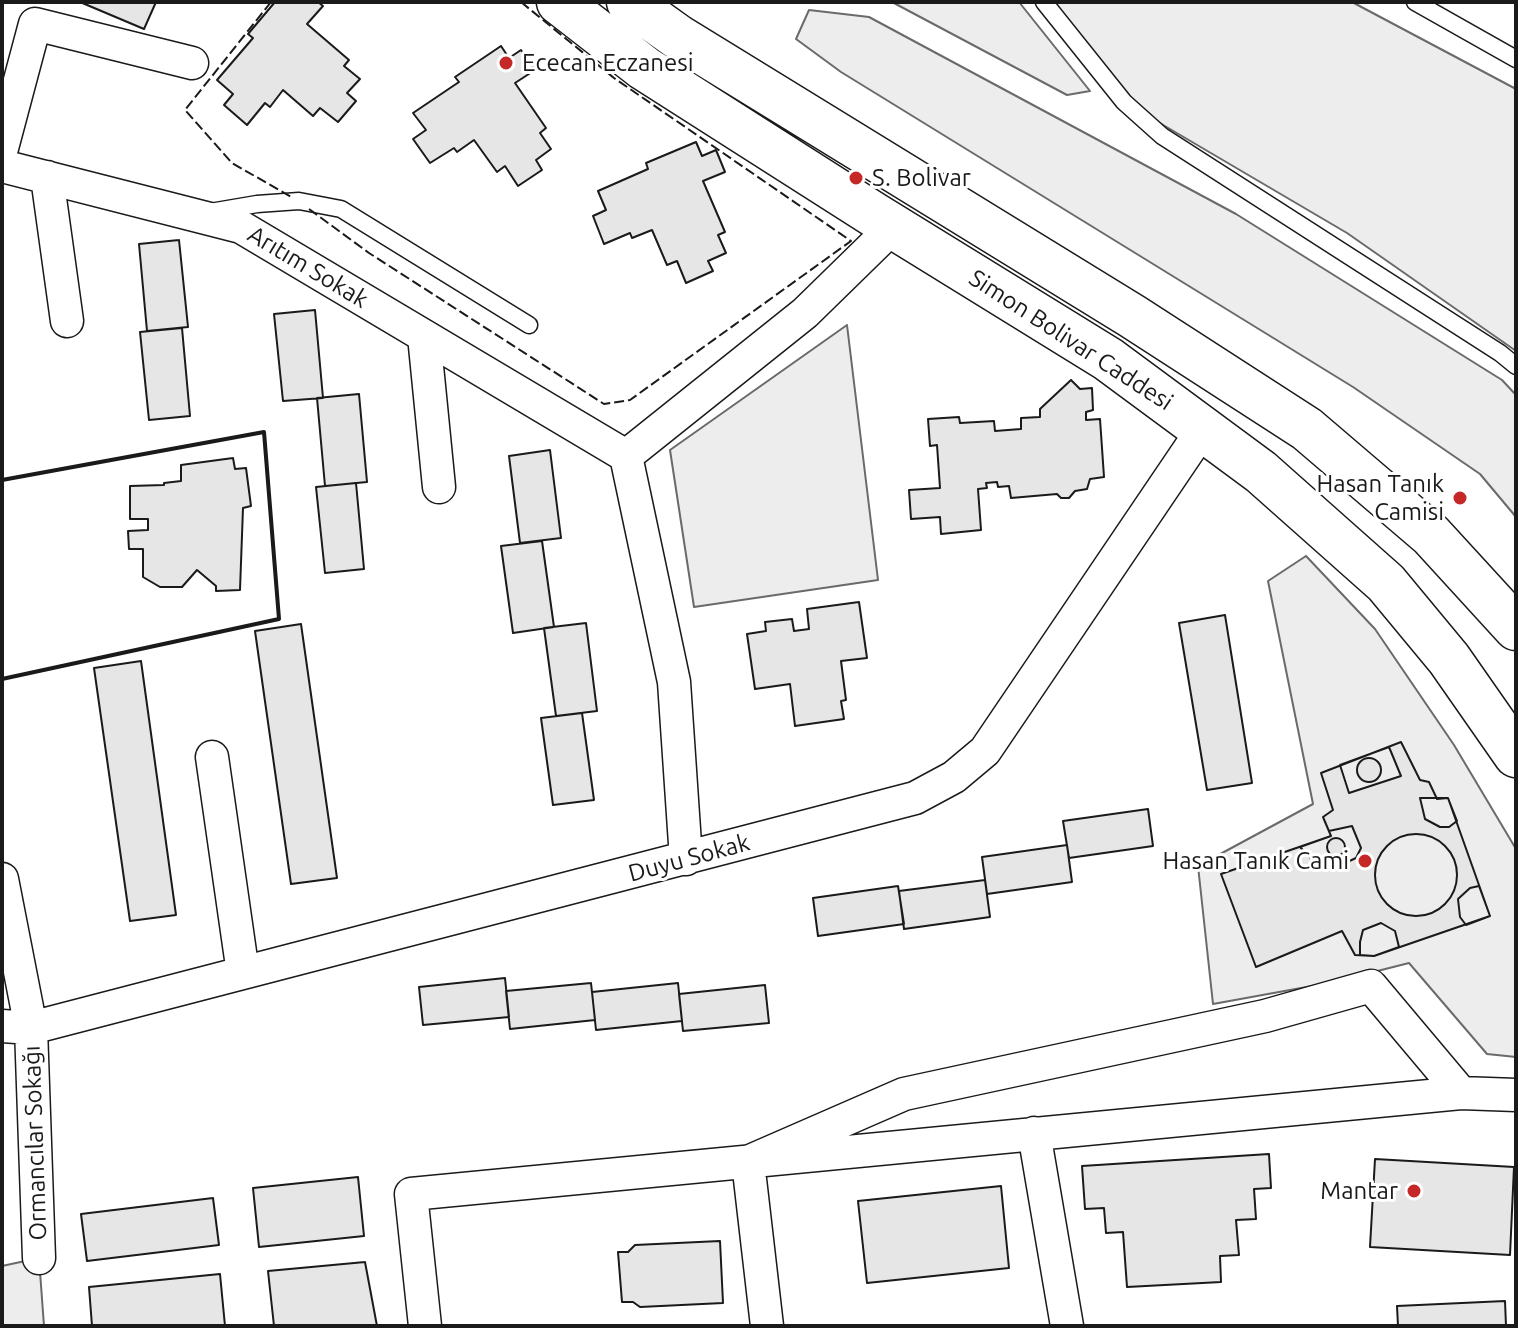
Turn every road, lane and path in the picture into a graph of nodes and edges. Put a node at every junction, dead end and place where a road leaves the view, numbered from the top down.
1 (559, 2) edge
2 (629, 2) edge
3 (1044, 2) edge
4 (1415, 2) edge
5 (1516, 59) edge
6 (192, 63) dead end
7 (2, 148) edge
8 (2, 166) edge
9 (47, 177) junction
10 (197, 214) junction
11 (893, 227) junction
12 (67, 321) dead end
13 (529, 325) dead end
14 (424, 336) junction
15 (1516, 366) edge
16 (1203, 429) junction
17 (626, 456) junction
18 (439, 487) dead end
19 (1516, 628) edge
20 (1516, 755) edge
21 (212, 757) dead end
22 (686, 859) junction
23 (2, 879) edge
24 (243, 973) junction
25 (16, 1027) edge
26 (1461, 1093) junction
27 (1516, 1095) edge
28 (1034, 1133) junction
29 (748, 1162) junction
30 (39, 1258) dead end
31 (425, 1326) edge
32 (767, 1326) edge
33 (1067, 1326) edge

1 - 11 main road, Simon Bolivar Caddesi
2 - 19 main road, Simon Bolivar Caddesi
3 - 15 lane
4 - 5 lane
6 - 7 street
8 - 9 street, Arıtım Sokak
9 - 10 street, Arıtım Sokak
9 - 12 street
10 - 13 lane
10 - 14 street, Arıtım Sokak
11 - 16 main road, Simon Bolivar Caddesi
11 - 17 street
14 - 17 street, Arıtım Sokak
14 - 18 street
16 - 20 main road, Simon Bolivar Caddesi
16 - 22 street, Duyu Sokak
17 - 22 street
21 - 24 street
22 - 24 street, Duyu Sokak
23 - 25 street, Ormancılar Sokağı
24 - 25 street, Duyu Sokak
25 - 30 street, Ormancılar Sokağı
26 - 27 street
26 - 28 street
26 - 29 street
28 - 29 street
28 - 33 street
29 - 31 street
29 - 32 street

